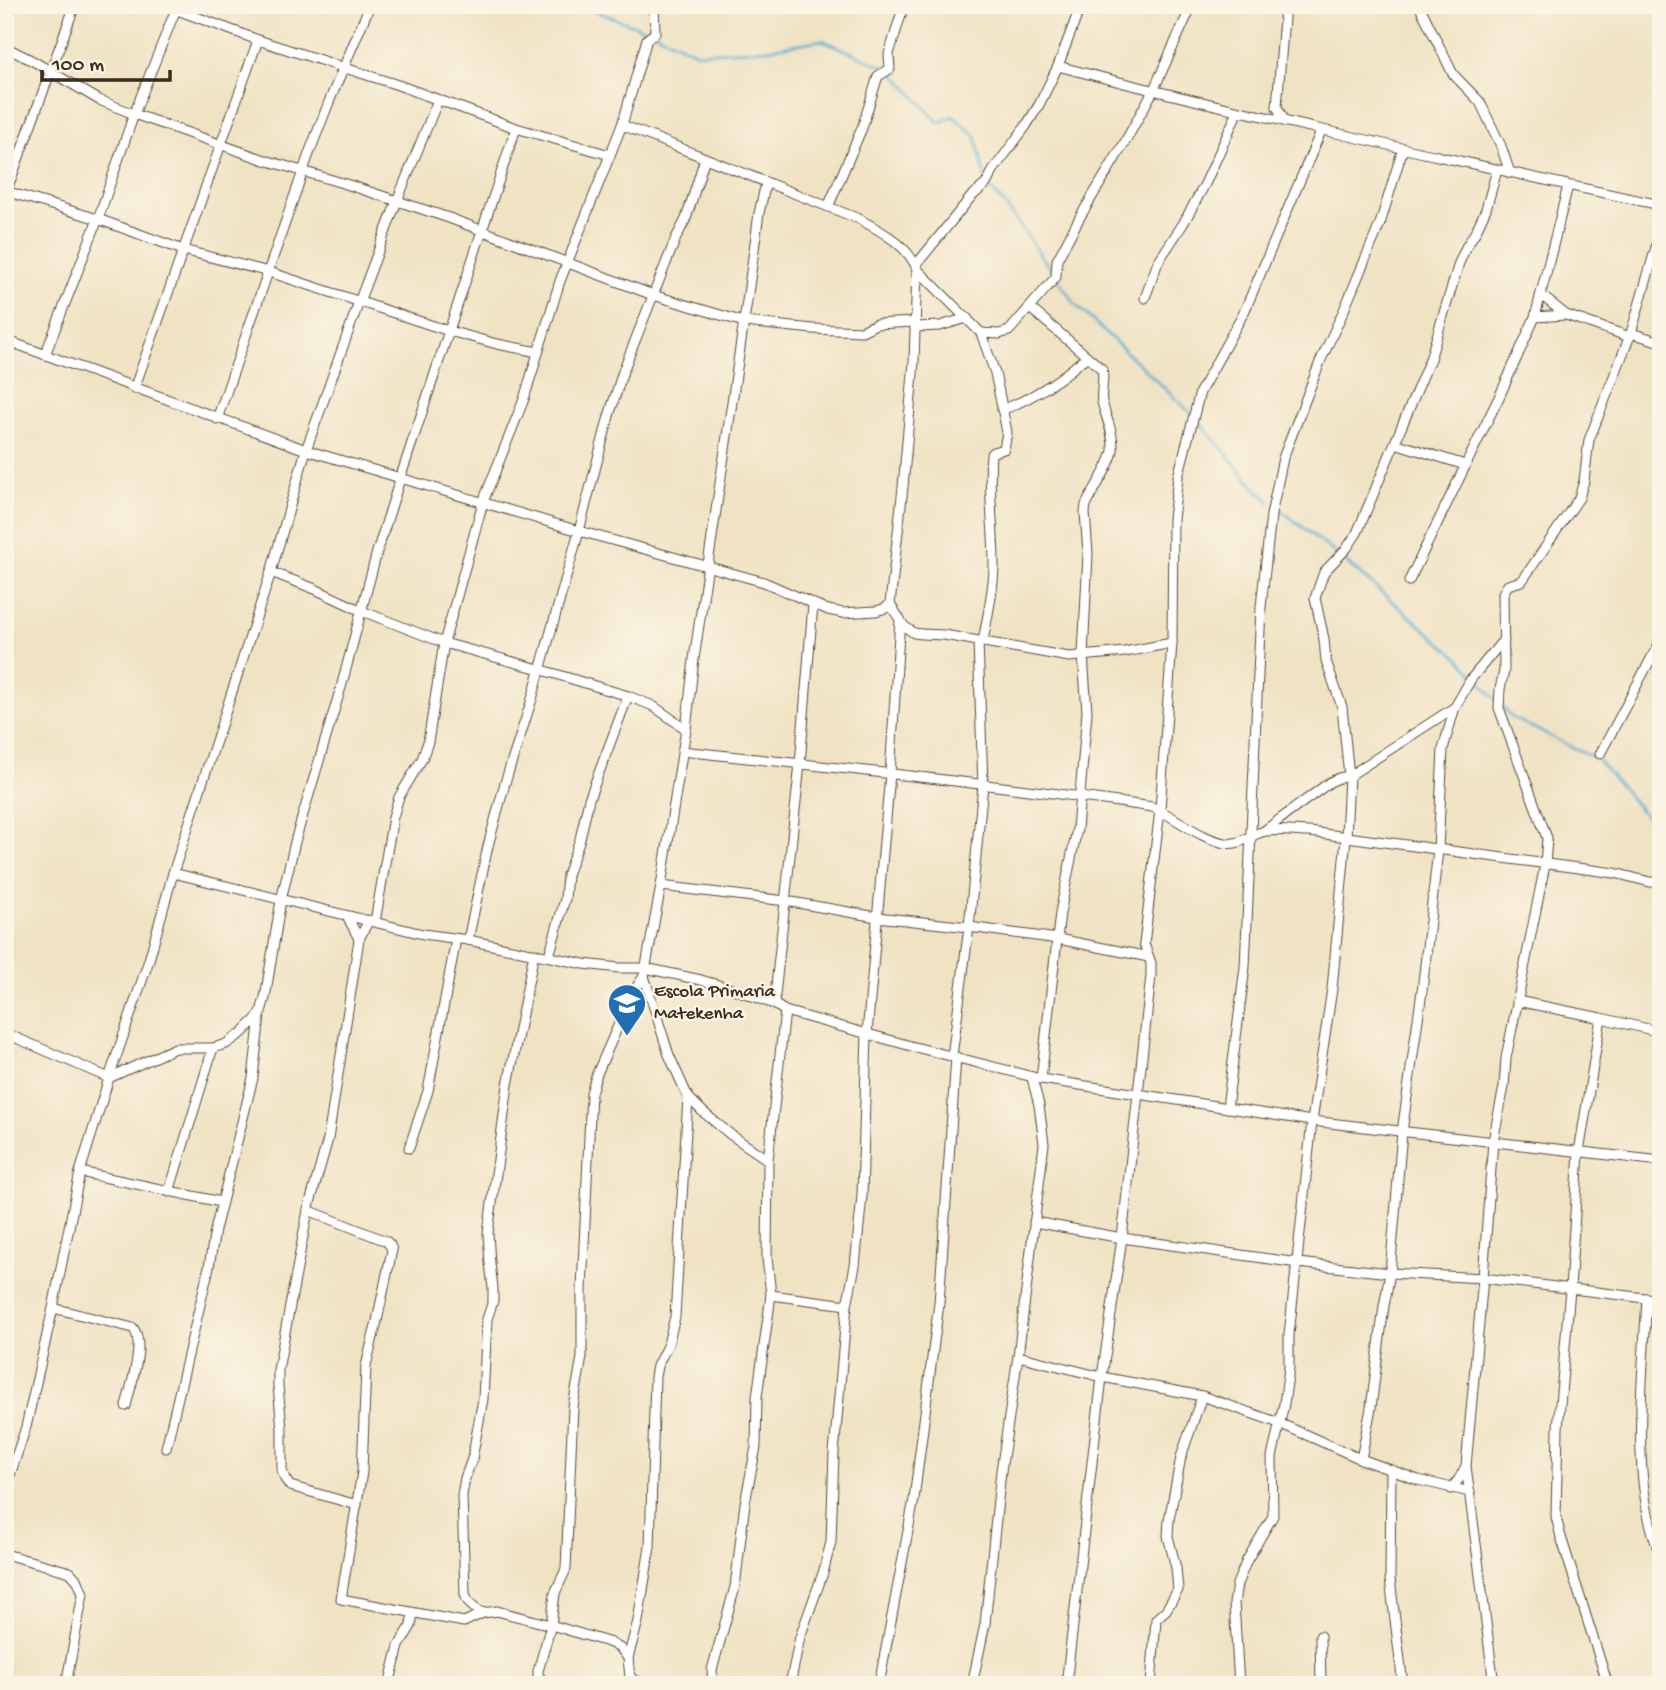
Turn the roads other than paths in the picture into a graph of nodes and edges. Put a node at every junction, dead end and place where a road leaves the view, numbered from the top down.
1 (75, 5) edge
2 (164, 5) edge
3 (370, 5) edge
4 (654, 5) edge
5 (904, 5) edge
6 (1081, 5) edge
7 (1192, 5) edge
8 (1285, 5) edge
9 (1419, 5) edge
10 (176, 9) junction
11 (258, 40) junction
12 (5, 47) edge
13 (1058, 66) junction
14 (343, 67) junction
15 (50, 71) junction
16 (1153, 91) junction
17 (438, 100) junction
18 (1277, 107) junction
19 (1238, 111) junction
20 (134, 114) junction
21 (1265, 116) junction
22 (1285, 122) junction
23 (622, 125) junction
24 (516, 128) junction
25 (1321, 131) junction
26 (219, 144) junction
27 (1403, 148) junction
28 (610, 155) junction
29 (705, 158) junction
30 (1497, 170) junction
31 (304, 172) junction
32 (1510, 173) junction
33 (766, 183) junction
34 (1567, 186) junction
35 (6, 193) edge
36 (397, 201) junction
37 (1661, 205) edge
38 (828, 207) junction
39 (98, 219) junction
40 (481, 229) junction
41 (1661, 230) edge
42 (183, 250) junction
43 (568, 262) junction
44 (917, 267) junction
45 (269, 272) junction
46 (653, 295) junction
47 (1541, 295) junction
48 (1145, 298) dead end
49 (359, 302) junction
50 (1030, 308) junction
51 (1566, 315) junction
52 (1535, 317) junction
53 (967, 318) junction
54 (744, 322) junction
55 (915, 325) junction
56 (449, 331) junction
57 (981, 333) junction
58 (1630, 335) junction
59 (5, 340) edge
60 (1661, 342) edge
61 (538, 352) junction
62 (46, 355) junction
63 (1087, 356) junction
64 (134, 388) junction
65 (1002, 410) junction
66 (217, 419) junction
67 (1395, 443) junction
68 (306, 450) junction
69 (1465, 465) junction
70 (400, 479) junction
71 (483, 502) junction
72 (579, 531) junction
73 (707, 566) junction
74 (271, 572) junction
75 (1409, 581) dead end
76 (813, 604) junction
77 (890, 604) junction
78 (362, 611) junction
79 (900, 619) junction
80 (1504, 639) junction
81 (1661, 640) edge
82 (981, 641) junction
83 (444, 643) junction
84 (1172, 643) junction
85 (1083, 655) junction
86 (539, 669) junction
87 (628, 696) junction
88 (1455, 707) junction
89 (686, 729) junction
90 (682, 751) junction
91 (1600, 754) dead end
92 (800, 764) junction
93 (890, 774) junction
94 (1349, 776) junction
95 (983, 785) junction
96 (1079, 796) junction
97 (1160, 810) junction
98 (1264, 831) junction
99 (1251, 837) junction
100 (1346, 838) junction
101 (1438, 850) junction
102 (1545, 864) junction
103 (173, 873) junction
104 (1661, 882) edge
105 (661, 886) junction
106 (281, 900) junction
107 (786, 901) junction
108 (347, 916) junction
109 (877, 917) junction
110 (372, 921) junction
111 (969, 927) junction
112 (359, 939) junction
113 (456, 939) junction
114 (1058, 939) junction
115 (467, 940) junction
116 (534, 953) junction
117 (548, 956) junction
118 (1149, 957) junction
119 (645, 972) junction
120 (1517, 1001) junction
121 (774, 1004) junction
122 (785, 1011) junction
123 (260, 1016) junction
124 (1601, 1018) junction
125 (1661, 1032) edge
126 (5, 1033) edge
127 (867, 1034) junction
128 (213, 1048) junction
129 (954, 1056) junction
130 (108, 1078) junction
131 (1037, 1078) junction
132 (1137, 1094) junction
133 (688, 1097) junction
134 (1227, 1108) junction
135 (1312, 1121) junction
136 (1402, 1132) junction
137 (1493, 1141) junction
138 (409, 1148) dead end
139 (1579, 1152) junction
140 (768, 1160) junction
141 (1661, 1161) edge
142 (80, 1172) junction
143 (169, 1192) junction
144 (221, 1202) junction
145 (308, 1210) junction
146 (1034, 1222) junction
147 (1122, 1238) junction
148 (1298, 1262) junction
149 (1390, 1273) junction
150 (1483, 1278) junction
151 (1570, 1289) junction
152 (771, 1295) junction
153 (1647, 1298) junction
154 (1661, 1300) edge
155 (847, 1305) junction
156 (53, 1308) junction
157 (1018, 1356) junction
158 (1102, 1377) junction
159 (1202, 1396) junction
160 (126, 1406) dead end
161 (1279, 1423) junction
162 (166, 1448) dead end
163 (1361, 1459) junction
164 (1466, 1466) junction
165 (1391, 1470) junction
166 (1451, 1489) junction
167 (5, 1490) edge
168 (1470, 1492) junction
169 (357, 1505) junction
170 (5, 1555) edge
171 (1661, 1556) edge
172 (413, 1613) junction
173 (483, 1613) junction
174 (551, 1625) junction
175 (1320, 1636) dead end
176 (628, 1658) junction
177 (538, 1671) junction
178 (532, 1681) dead end
179 (66, 1685) edge
180 (389, 1685) edge
181 (546, 1685) edge
182 (650, 1685) edge
183 (713, 1685) edge
184 (790, 1685) edge
185 (879, 1685) edge
186 (972, 1685) edge
187 (1066, 1685) edge
188 (1151, 1685) edge
189 (1239, 1685) edge
190 (1321, 1685) edge
191 (1403, 1685) edge
192 (1494, 1685) edge
193 (1608, 1685) edge

1 - 15 street
2 - 10 street
3 - 14 street
4 - 23 street
5 - 38 street
6 - 13 street
7 - 16 street
8 - 18 street
9 - 32 street
10 - 11 street
10 - 20 street
11 - 14 street
11 - 26 street
12 - 15 street
13 - 16 street
13 - 44 street
14 - 17 street
14 - 31 street
15 - 20 street
15 - 35 street
16 - 19 street
16 - 50 street
17 - 24 street
17 - 36 street
18 - 21 street
18 - 22 street
19 - 21 street
19 - 48 street
20 - 26 street
20 - 39 street
21 - 22 street
22 - 25 street
23 - 28 street
23 - 29 street
24 - 28 street
24 - 40 street
25 - 27 street
25 - 84 street
26 - 31 street
26 - 42 street
27 - 30 street
27 - 99 street
28 - 43 street
29 - 33 street
29 - 46 street
30 - 32 street
30 - 67 street
31 - 36 street
31 - 45 street
32 - 34 street
33 - 38 street
33 - 54 street
34 - 37 street
34 - 47 street
35 - 39 street
36 - 40 street
36 - 49 street
38 - 44 street
39 - 42 street
39 - 62 street
40 - 43 street
40 - 56 street
41 - 58 street
42 - 45 street
42 - 64 street
43 - 46 street
43 - 61 street
44 - 53 street
44 - 55 street
45 - 49 street
45 - 66 street
46 - 54 street
46 - 72 street
47 - 51 street
47 - 52 street
49 - 56 street
49 - 68 street
50 - 57 street
50 - 63 street
51 - 52 street
51 - 58 street
52 - 69 street
53 - 55 street
53 - 57 street
54 - 55 street
54 - 73 street
55 - 77 street
56 - 61 street
56 - 70 street
57 - 65 street
58 - 60 street
58 - 80 street
59 - 62 street
61 - 71 street
62 - 64 street
63 - 65 street
63 - 85 street
64 - 66 street
65 - 82 street
66 - 68 street
67 - 69 street
67 - 94 street
68 - 70 street
68 - 74 street
69 - 75 street
70 - 71 street
70 - 78 street
71 - 72 street
71 - 83 street
72 - 73 street
72 - 86 street
73 - 76 street
73 - 89 street
74 - 78 street
74 - 103 street
76 - 77 street
76 - 92 street
77 - 79 street
78 - 83 street
78 - 106 street
79 - 82 street
79 - 93 street
80 - 88 street
80 - 102 street
81 - 91 street
82 - 85 street
82 - 95 street
83 - 86 street
83 - 110 street
84 - 85 street
84 - 97 street
85 - 96 street
86 - 87 street
86 - 115 street
87 - 89 street
87 - 117 street
88 - 94 street
88 - 101 street
89 - 90 street
90 - 92 street
90 - 105 street
92 - 93 street
92 - 107 street
93 - 95 street
93 - 109 street
94 - 98 street
94 - 100 street
95 - 96 street
95 - 111 street
96 - 97 street
96 - 114 street
97 - 99 street
97 - 118 street
98 - 99 street
98 - 100 street
99 - 134 street
100 - 101 street
100 - 135 street
101 - 102 street
101 - 136 street
102 - 104 street
102 - 120 street
103 - 106 street
103 - 130 street
105 - 107 street
105 - 119 street
106 - 108 street
106 - 123 street
107 - 109 street
107 - 121 street
108 - 110 street
108 - 112 street
109 - 111 street
109 - 127 street
110 - 112 street
110 - 113 street
111 - 114 street
111 - 129 street
112 - 145 street
113 - 115 street
113 - 138 street
114 - 118 street
114 - 131 street
115 - 116 street
116 - 117 street
116 - 173 street
117 - 119 street
118 - 132 street
119 - 121 street
119 - 133 street
119 - 174 street
120 - 124 street
120 - 137 street
121 - 122 street
122 - 127 street
122 - 140 street
123 - 128 street
123 - 144 street
124 - 125 street
124 - 139 street
126 - 130 street
127 - 129 street
127 - 155 street
128 - 130 street
128 - 143 street
129 - 131 street
129 - 185 street
130 - 142 street
131 - 132 street
131 - 146 street
132 - 134 street
132 - 147 street
133 - 140 street
133 - 176 street
134 - 135 street
135 - 136 street
135 - 148 street
136 - 137 street
136 - 149 street
137 - 139 street
137 - 150 street
139 - 141 street
139 - 151 street
140 - 152 street
142 - 143 street
142 - 156 street
143 - 144 street
144 - 162 street
145 - 169 street
145 - 169 street
146 - 147 street
146 - 157 street
147 - 148 street
147 - 158 street
148 - 149 street
148 - 161 street
149 - 150 street
149 - 163 street
150 - 151 street
150 - 164 street
151 - 153 street
151 - 193 street
152 - 155 street
152 - 183 street
153 - 154 street
153 - 171 street
155 - 184 street
156 - 160 street
156 - 167 street
157 - 158 street
157 - 186 street
158 - 159 street
158 - 187 street
159 - 161 street
159 - 188 street
161 - 163 street
161 - 189 street
163 - 165 street
164 - 166 street
164 - 168 street
165 - 166 street
165 - 191 street
166 - 168 street
168 - 192 street
169 - 172 street
170 - 179 street
172 - 173 street
172 - 180 street
173 - 174 street
174 - 176 street
174 - 177 street
175 - 190 street
176 - 182 street
177 - 178 street
177 - 181 street

